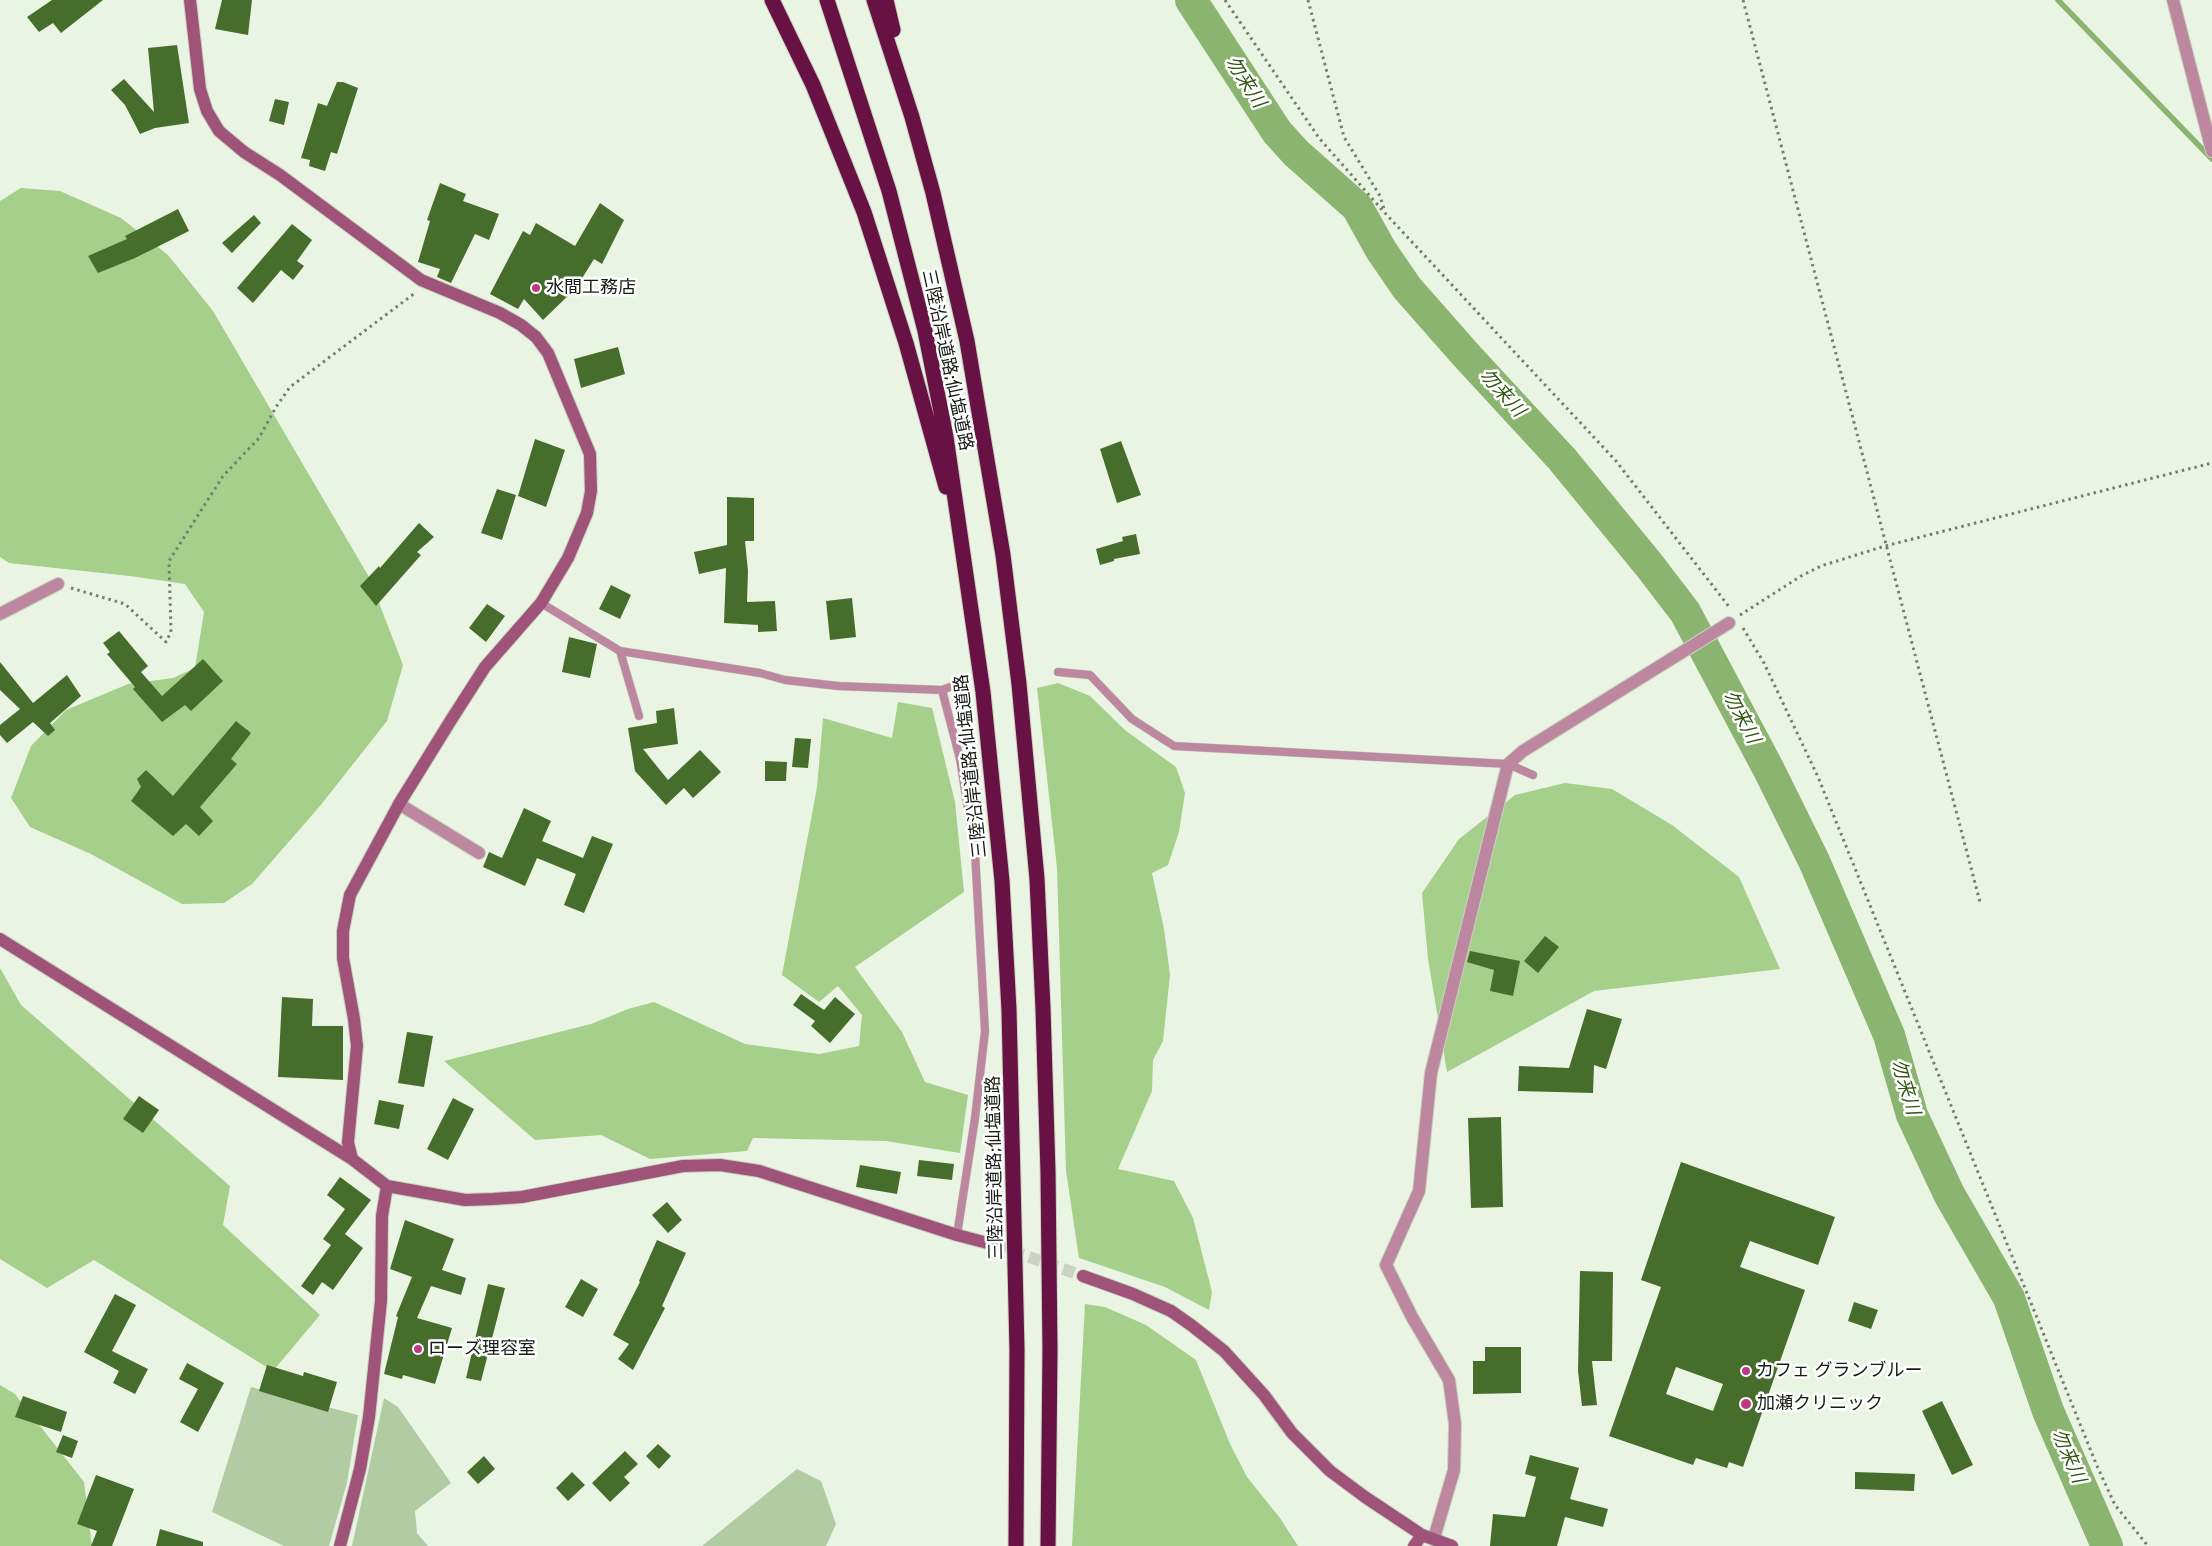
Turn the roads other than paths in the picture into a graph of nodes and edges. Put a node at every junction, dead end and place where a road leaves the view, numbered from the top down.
1 (190, 0) edge
2 (772, 0) edge
3 (827, 0) edge
4 (874, 0) edge
5 (886, 0) edge
6 (2173, 0) edge
7 (912, 117) junction
8 (2210, 144) edge
9 (965, 558) junction
10 (58, 584) road end
11 (541, 603) junction
12 (0, 614) edge
13 (1733, 620) road end
14 (620, 651) junction
15 (1058, 672) dead end
16 (961, 683) dead end
17 (942, 690) junction
18 (639, 716) dead end
19 (1508, 764) junction
20 (1533, 775) dead end
21 (399, 804) junction
22 (479, 853) dead end
23 (0, 939) edge
24 (352, 1159) junction
25 (387, 1186) junction
26 (957, 1235) junction
27 (995, 1245) tunnel mouth
28 (1082, 1276) tunnel mouth
29 (1428, 1536) junction
30 (340, 1546) edge
31 (1016, 1546) edge
32 (1048, 1546) edge
33 (1414, 1546) edge
34 (1452, 1546) edge

1 - 11 street
2 - 9 highway
3 - 9 highway, 三陸沿岸道路;仙塩道路
4 - 7 highway, 三陸沿岸道路;仙塩道路
5 - 7 highway
6 - 8 street
7 - 32 highway, 三陸沿岸道路;仙塩道路
9 - 31 highway, 三陸沿岸道路;仙塩道路
10 - 12 street
11 - 14 lane
11 - 21 street
13 - 19 street
14 - 17 lane
14 - 18 lane
15 - 19 lane
16 - 17 lane
17 - 26 lane
19 - 20 lane
19 - 29 street
21 - 22 street
21 - 24 street
23 - 24 street
24 - 25 street
25 - 26 street
25 - 30 street
26 - 27 street
28 - 29 street
29 - 33 street
29 - 34 street

